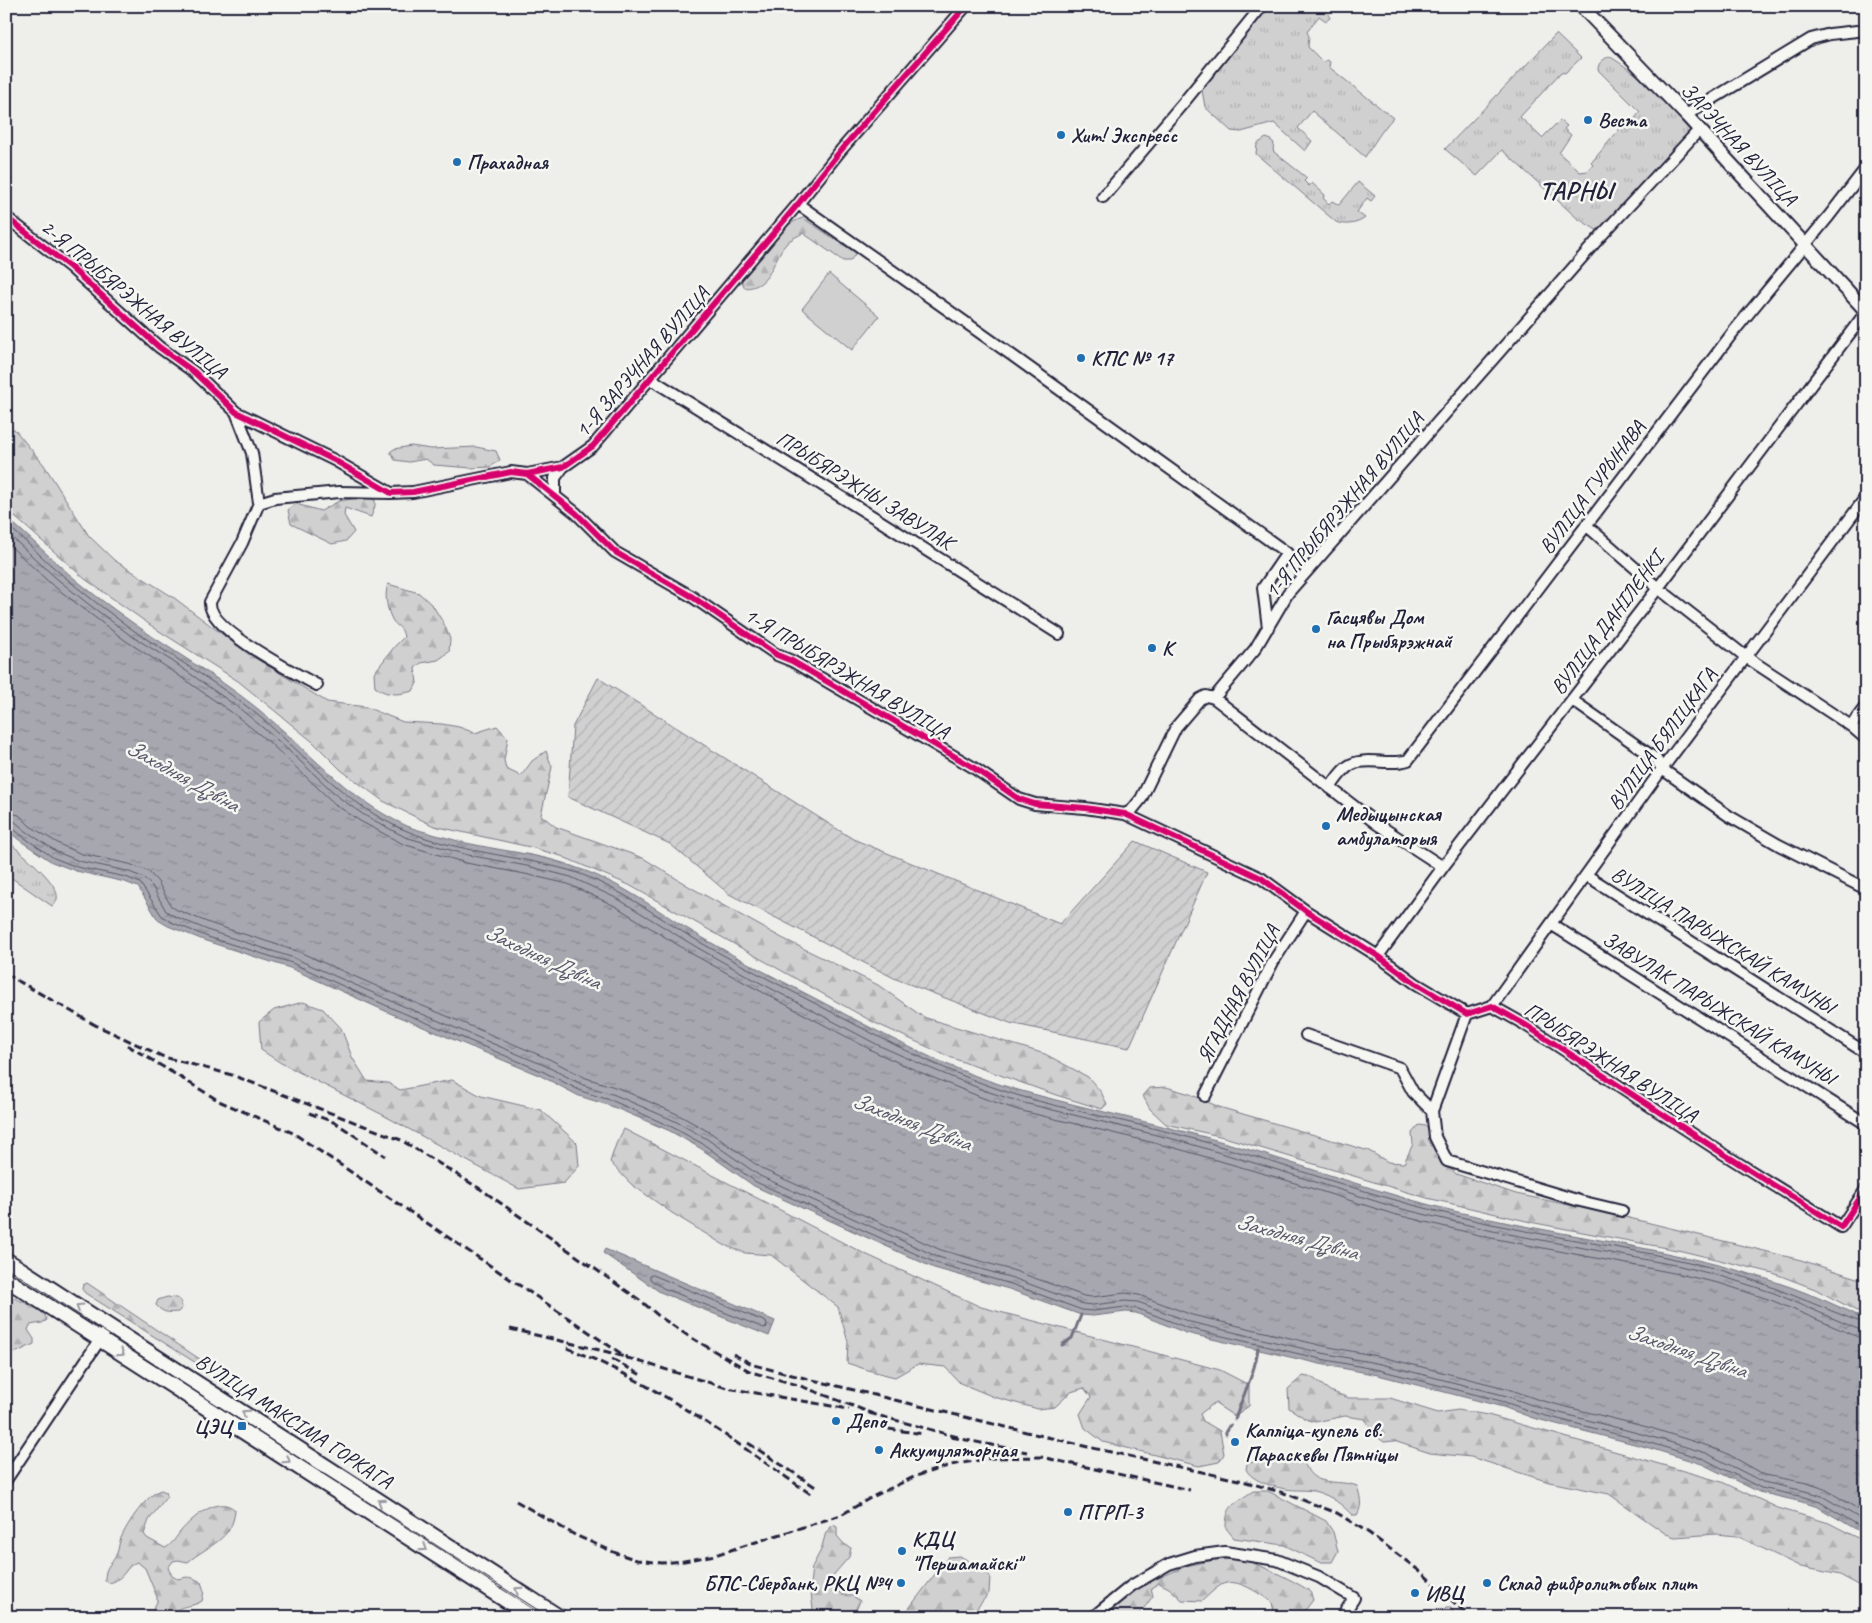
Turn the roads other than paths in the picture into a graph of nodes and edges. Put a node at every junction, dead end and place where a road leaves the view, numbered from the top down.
1 (966, 6) edge
2 (1262, 6) edge
3 (1581, 6) edge
4 (1866, 30) edge
5 (1686, 114) junction
6 (1699, 130) junction
7 (1866, 168) edge
8 (1103, 197) dead end
9 (798, 204) junction
10 (6, 217) edge
11 (1804, 245) junction
12 (1866, 312) edge
13 (651, 379) junction
14 (236, 412) junction
15 (563, 467) junction
16 (527, 474) junction
17 (391, 493) junction
18 (555, 496) junction
19 (1866, 497) edge
20 (259, 503) junction
21 (1586, 525) junction
22 (1658, 588) junction
23 (1268, 628) junction
24 (1059, 634) dead end
25 (1746, 658) junction
26 (317, 685) dead end
27 (1214, 698) junction
28 (1572, 700) junction
29 (1866, 706) edge
30 (1851, 726) junction
31 (1866, 739) edge
32 (1662, 770) junction
33 (1330, 788) junction
34 (1125, 814) junction
35 (1443, 867) junction
36 (1586, 875) junction
37 (1866, 889) edge
38 (1306, 911) junction
39 (1551, 924) junction
40 (1378, 956) junction
41 (1492, 1006) junction
42 (1467, 1014) junction
43 (1306, 1035) dead end
44 (1866, 1053) edge
45 (1206, 1096) dead end
46 (1432, 1111) junction
47 (1866, 1124) edge
48 (1866, 1189) edge
49 (1622, 1211) dead end
50 (6, 1260) edge
51 (6, 1280) edge
52 (109, 1326) junction
53 (100, 1340) junction
54 (205, 1387) junction
55 (196, 1402) junction
56 (6, 1480) edge
57 (532, 1617) edge
58 (559, 1617) edge
59 (1093, 1617) edge
60 (1342, 1617) edge

1 - 9 street, 1-Я ЗАРЭЧНАЯ ВУЛІЦА
2 - 8 street
3 - 5 street, ЗАРЭЧНАЯ ВУЛІЦА
4 - 5 street
5 - 6 street, ЗАРЭЧНАЯ ВУЛІЦА
6 - 11 street, ЗАРЭЧНАЯ ВУЛІЦА
6 - 23 street, 1-Я ПРЫБЯРЭЖНАЯ ВУЛІЦА
7 - 11 street, ВУЛІЦА ГУРЫНАВА
9 - 13 street, 1-Я ЗАРЭЧНАЯ ВУЛІЦА
9 - 23 street
10 - 14 street, 2-Я ПРЫБЯРЭЖНАЯ ВУЛІЦА
11 - 12 street, ЗАРЭЧНАЯ ВУЛІЦА
11 - 21 street, ВУЛІЦА ГУРЫНАВА
12 - 22 street, ВУЛІЦА ДАНІЛЕНКІ
13 - 15 street, 1-Я ЗАРЭЧНАЯ ВУЛІЦА
13 - 24 street, ПРЫБЯРЭЖНЫ ЗАВУЛАК
14 - 17 street
14 - 20 street
15 - 16 street, 1-Я ЗАРЭЧНАЯ ВУЛІЦА
15 - 18 street
16 - 17 street, 1-Я ЗАРЭЧНАЯ ВУЛІЦА
16 - 18 street, 1-Я ПРЫБЯРЭЖНАЯ ВУЛІЦА
17 - 20 street, 1-Я ЗАРЭЧНАЯ ВУЛІЦА
18 - 34 street, 1-Я ПРЫБЯРЭЖНАЯ ВУЛІЦА
19 - 25 street, ВУЛІЦА БЯЛІЦКАГА
20 - 26 street
21 - 22 street
21 - 33 street, ВУЛІЦА ГУРЫНАВА
22 - 25 street
22 - 28 street, ВУЛІЦА ДАНІЛЕНКІ
23 - 27 street, 1-Я ПРЫБЯРЭЖНАЯ ВУЛІЦА
25 - 30 street
25 - 32 street, ВУЛІЦА БЯЛІЦКАГА
27 - 33 street
27 - 34 street, 1-Я ПРЫБЯРЭЖНАЯ ВУЛІЦА
28 - 32 street
28 - 35 street, ВУЛІЦА ДАНІЛЕНКІ
29 - 30 street
30 - 31 street
32 - 36 street, ВУЛІЦА БЯЛІЦКАГА
32 - 37 street
33 - 35 street
34 - 38 street
35 - 40 street, ВУЛІЦА ДАНІЛЕНКІ
36 - 39 street, ВУЛІЦА БЯЛІЦКАГА
36 - 44 street, ВУЛІЦА ПАРЫЖСКАЙ КАМУНЫ
38 - 40 street
38 - 45 street, ЯГАДНАЯ ВУЛІЦА
39 - 41 street, ВУЛІЦА БЯЛІЦКАГА
39 - 47 street, ЗАВУЛАК ПАРЫЖСКАЙ КАМУНЫ
40 - 42 street
41 - 42 street, ПРЫБЯРЭЖНАЯ ВУЛІЦА
41 - 48 street, ПРЫБЯРЭЖНАЯ ВУЛІЦА
42 - 46 street
43 - 46 street
46 - 49 street
52 -> 50 main road, ВУЛІЦА МАКСІМА ГОРКАГА
51 - 53 main road, ВУЛІЦА МАКСІМА ГОРКАГА
52 - 53 street
52 - 54 main road, ВУЛІЦА МАКСІМА ГОРКАГА
53 -> 55 main road, ВУЛІЦА МАКСІМА ГОРКАГА
53 - 56 street
54 - 55 street
58 -> 54 main road, ВУЛІЦА МАКСІМА ГОРКАГА
55 -> 57 main road, ВУЛІЦА МАКСІМА ГОРКАГА
59 - 60 street

